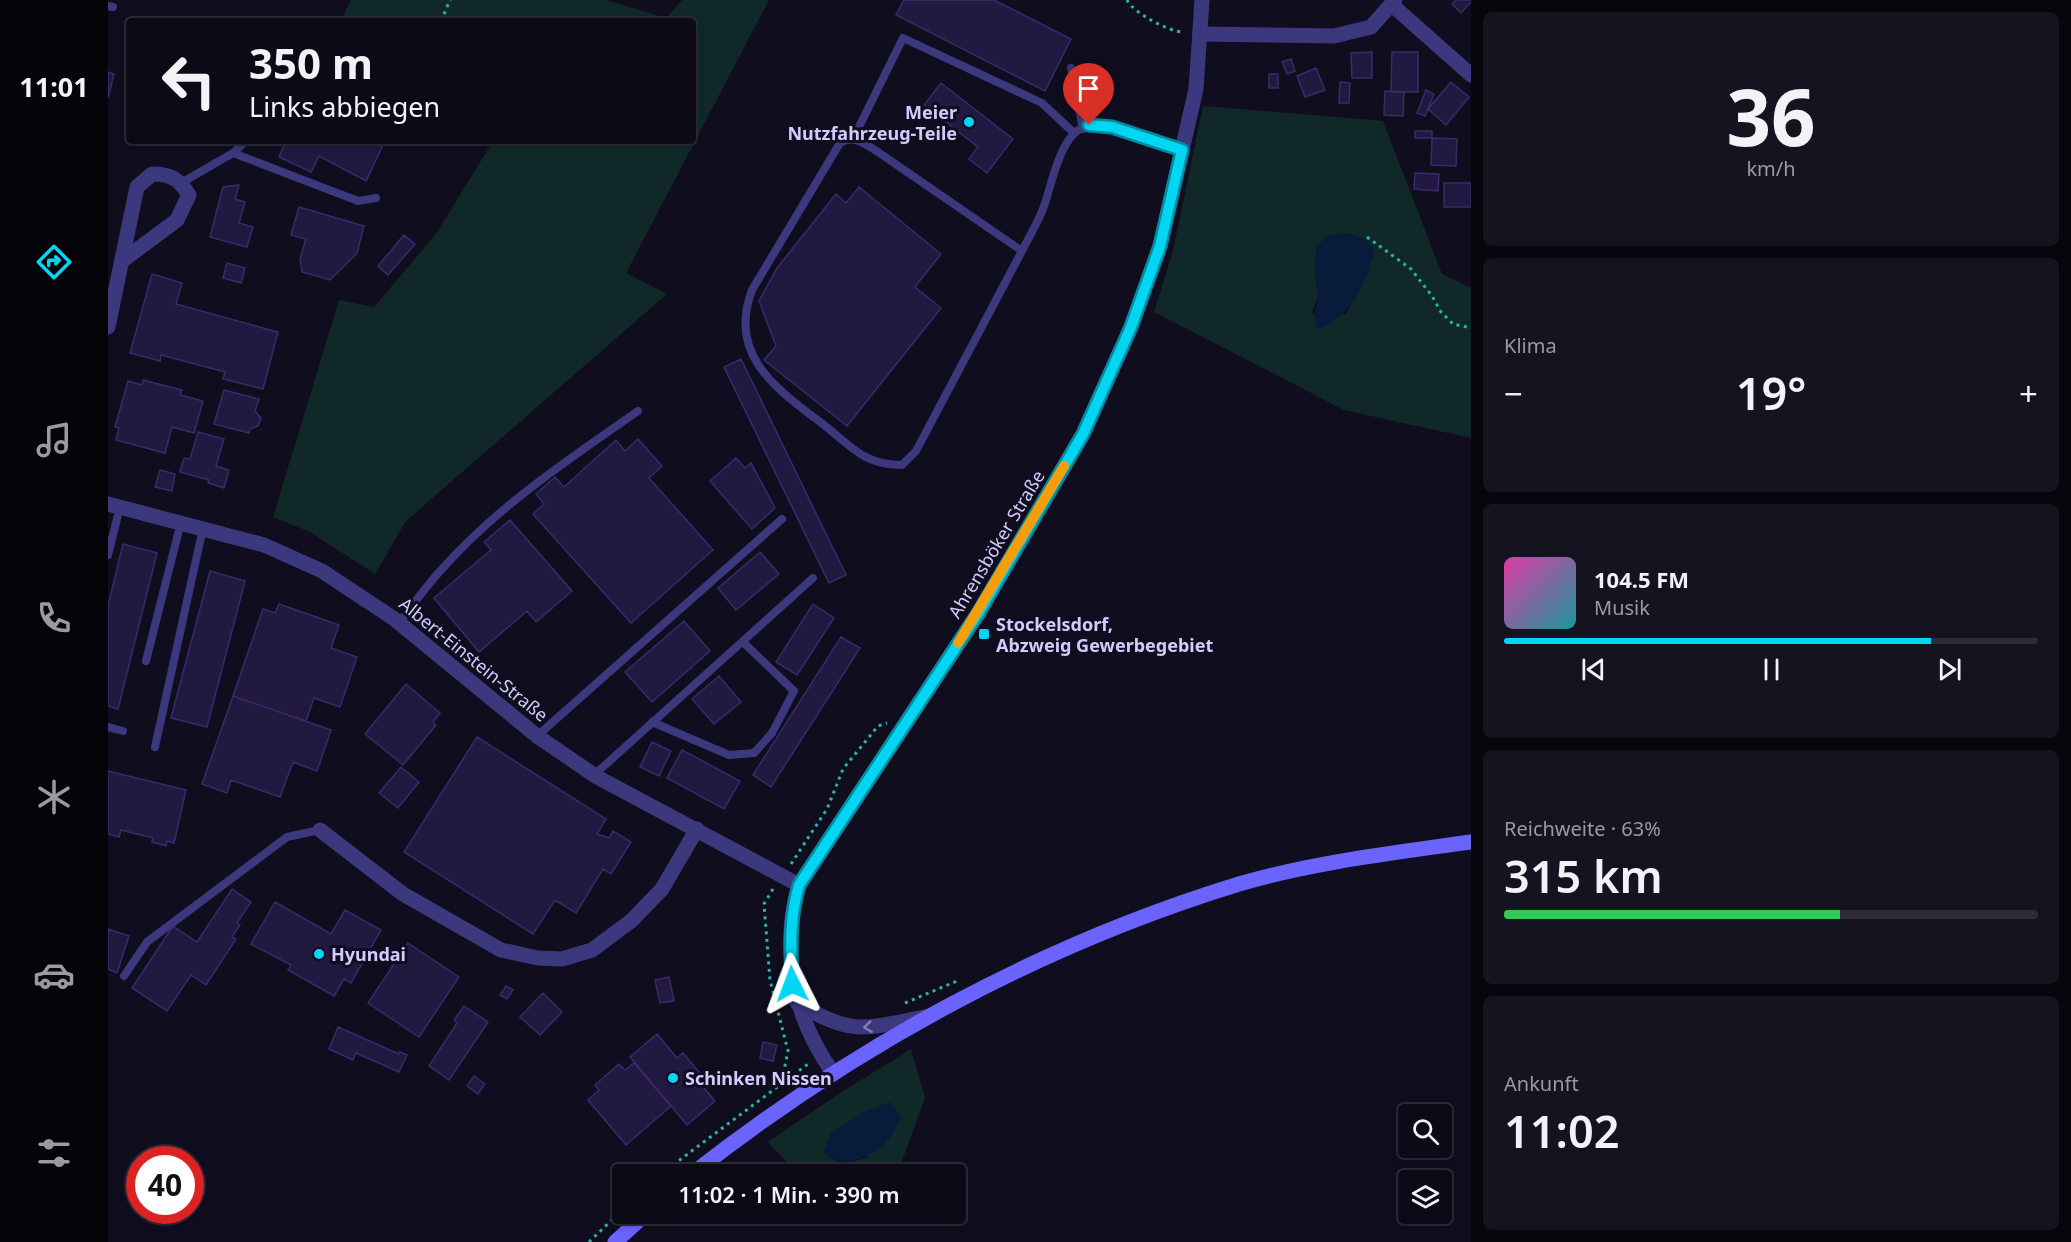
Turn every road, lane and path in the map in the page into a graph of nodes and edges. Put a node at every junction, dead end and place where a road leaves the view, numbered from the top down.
1 (450, 0) edge
2 (1126, 0) edge
3 (1202, 0) edge
4 (1394, 2) edge
5 (442, 18) edge
6 (1200, 34) junction
7 (1071, 68) dead end
8 (1471, 75) edge
9 (1083, 129) junction
10 (1074, 133) junction
11 (852, 139) junction
12 (243, 144) edge
13 (1182, 150) junction
14 (233, 153) junction
15 (181, 183) junction
16 (376, 198) dead end
17 (1366, 237) dead end
18 (1022, 251) junction
19 (122, 261) junction
20 (108, 327) edge
21 (1471, 328) edge
22 (638, 411) dead end
23 (114, 506) edge
24 (782, 519) dead end
25 (181, 522) junction
26 (203, 528) junction
27 (108, 555) edge
28 (813, 578) dead end
29 (399, 623) junction
30 (742, 642) junction
31 (146, 660) dead end
32 (652, 722) junction
33 (108, 727) edge
34 (123, 731) dead end
35 (537, 736) junction
36 (155, 747) dead end
37 (594, 775) junction
38 (697, 829) junction
39 (320, 830) joint
40 (1471, 842) edge
41 (799, 885) junction
42 (124, 976) dead end
43 (797, 1003) junction
44 (926, 1017) junction
45 (821, 1055) junction
46 (833, 1073) junction
47 (674, 1164) edge
48 (706, 1164) edge
49 (635, 1224) edge
50 (615, 1242) edge

1 - 5 path
2 - 6 path
3 - 6 street, Ahrensböker Straße
4 - 6 street
4 - 8 street
6 - 13 street, Ahrensböker Straße
7 - 9 lane
9 - 10 lane
9 - 13 lane
10 - 11 lane
10 - 18 lane
11 - 18 lane
11 - 18 lane
12 - 14 lane
13 - 41 street, Ahrensböker Straße
14 - 15 lane
14 - 16 lane
15 - 19 street
15 - 19 street
17 - 21 path
19 - 20 street
22 - 29 lane
23 - 25 street, Albert-Einstein-Straße
23 - 27 lane
24 - 35 lane
25 - 26 street, Albert-Einstein-Straße
25 - 31 lane
26 - 29 street, Albert-Einstein-Straße
26 - 36 lane
28 - 30 lane
29 - 35 street, Albert-Einstein-Straße
30 - 32 lane
30 - 32 lane
32 - 37 lane
33 - 34 lane
35 - 37 street, Albert-Einstein-Straße
37 - 38 street, Albert-Einstein-Straße
38 - 39 street
38 - 41 street, Albert-Einstein-Straße
39 - 42 lane
40 - 44 main road
41 - 43 street, Ahrensböker Straße
44 -> 43 street
43 - 45 street, Ahrensböker Straße
44 - 46 main road
45 - 46 street, Ahrensböker Straße
45 - 47 path
46 - 48 main road
49 - 50 main road

